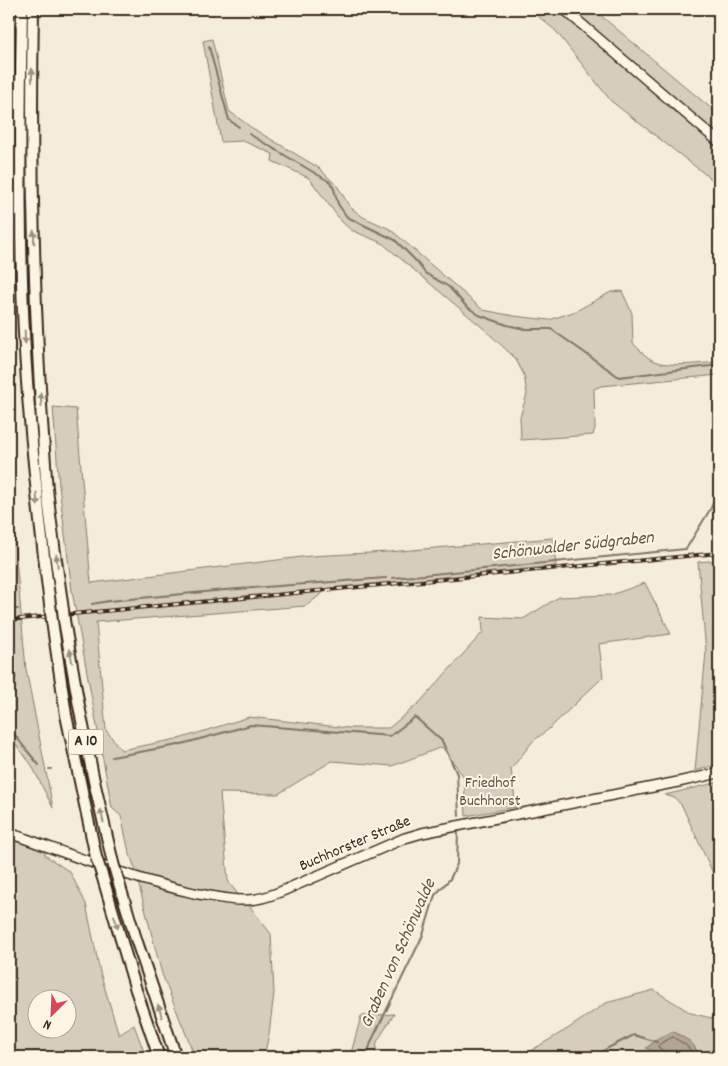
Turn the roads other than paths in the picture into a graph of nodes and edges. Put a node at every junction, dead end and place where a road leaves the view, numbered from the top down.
1 (22, 9) edge
2 (33, 9) edge
3 (564, 9) edge
4 (719, 142) edge
5 (719, 773) edge
6 (9, 833) edge
7 (159, 1057) edge
8 (176, 1057) edge

1 -> 7 highway, A 10, bridge
8 -> 2 highway, A 10, bridge
3 - 4 main road
5 - 6 main road, Buchhorster Straße

